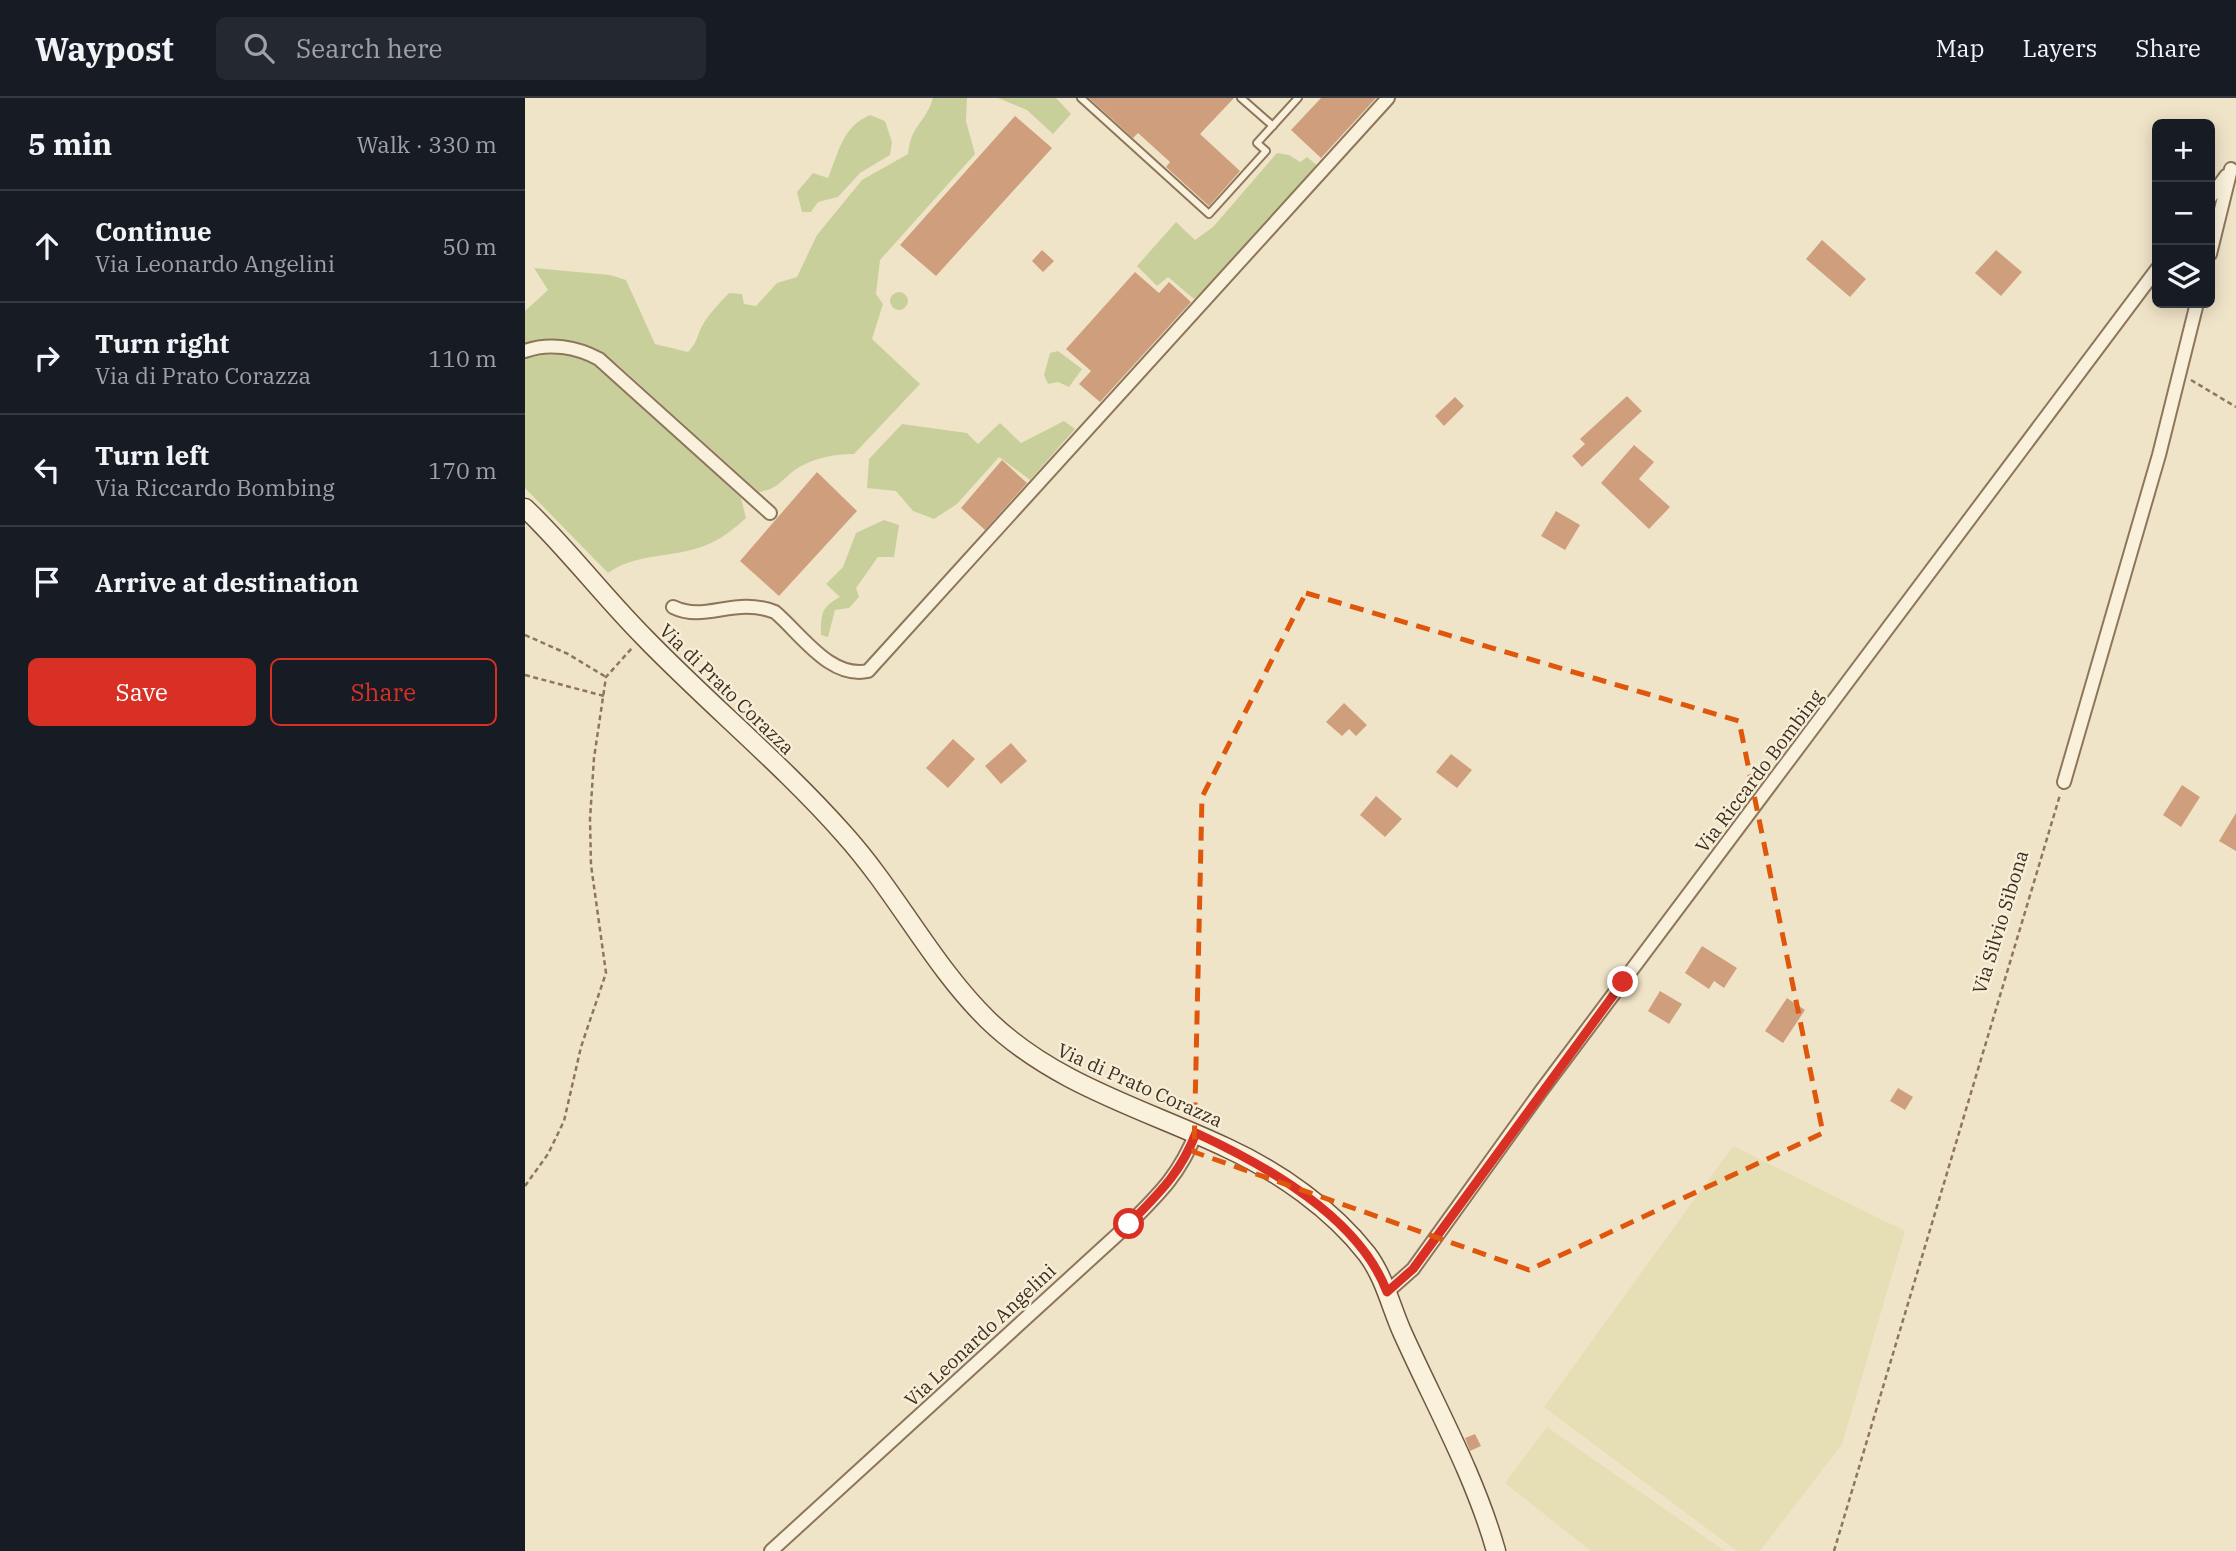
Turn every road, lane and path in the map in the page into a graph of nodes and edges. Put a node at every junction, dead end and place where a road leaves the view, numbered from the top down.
1 (1081, 98) edge
2 (1241, 98) edge
3 (1298, 98) edge
4 (1388, 98) edge
5 (1273, 126) junction
6 (2234, 168) edge
7 (2215, 192) edge
8 (2213, 245) edge
9 (2152, 276) edge
10 (2196, 308) edge
11 (525, 352) edge
12 (2180, 372) junction
13 (2236, 407) edge
14 (525, 508) edge
15 (770, 513) dead end
16 (673, 607) dead end
17 (525, 635) edge
18 (643, 636) junction
19 (525, 675) edge
20 (606, 677) junction
21 (604, 696) junction
22 (2064, 782) joint
23 (1196, 1133) junction
24 (525, 1186) edge
25 (1387, 1292) junction
26 (772, 1551) edge
27 (1496, 1551) edge
28 (1834, 1551) edge

1 - 5 lane
2 - 5 lane
3 - 5 lane
4 - 16 street
6 - 7 street
6 - 8 street
9 - 25 street, Via Riccardo Bombing
10 - 12 street
11 - 15 street
12 - 13 path
12 - 22 street
14 - 18 street, Via di Prato Corazza
17 - 20 path
18 - 20 path
18 - 23 street, Via di Prato Corazza
19 - 21 path
20 - 21 path
21 - 24 path
22 - 28 path, Via Silvio Sibona
23 - 25 street, Via di Prato Corazza
23 - 26 street, Via Leonardo Angelini
25 - 27 street, Via di Prato Corazza

